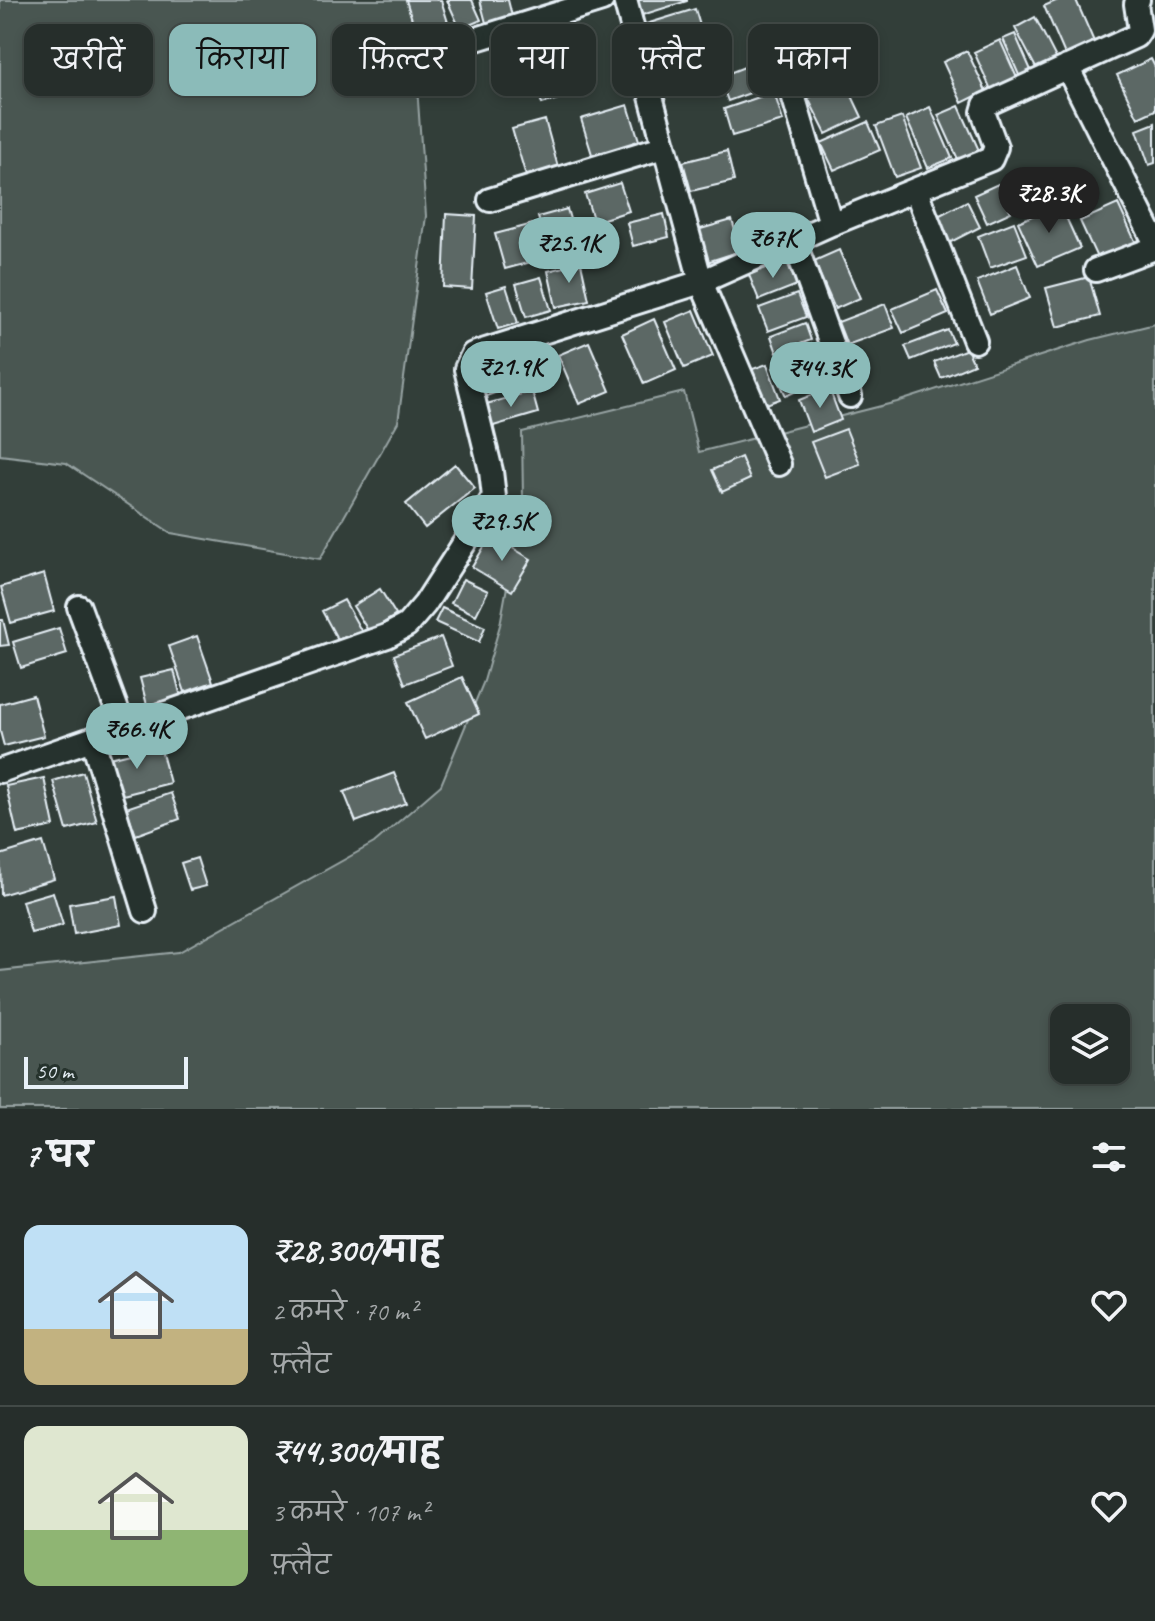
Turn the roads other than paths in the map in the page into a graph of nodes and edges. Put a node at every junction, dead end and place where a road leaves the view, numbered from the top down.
1 (602, 0) edge
2 (625, 0) edge
3 (1138, 0) edge
4 (475, 39) edge
5 (1067, 67) junction
6 (793, 96) edge
7 (663, 147) junction
8 (916, 191) junction
9 (490, 200) dead end
10 (831, 224) junction
11 (794, 241) junction
12 (1155, 245) edge
13 (1096, 270) dead end
14 (701, 282) junction
15 (975, 341) dead end
16 (850, 396) dead end
17 (779, 464) dead end
18 (79, 607) dead end
19 (124, 729) junction
20 (93, 741) junction
21 (0, 771) edge
22 (145, 911) dead end

1 - 4 street
2 - 7 street
3 - 5 street
5 - 8 street
5 - 12 street
6 - 10 street
7 - 9 street
7 - 14 street
8 - 10 street
8 - 15 street
10 - 11 street
11 - 14 street
11 - 16 street
12 - 13 street
14 - 17 street
14 - 19 street
18 - 19 street
19 - 20 street
20 - 21 street
20 - 22 street

